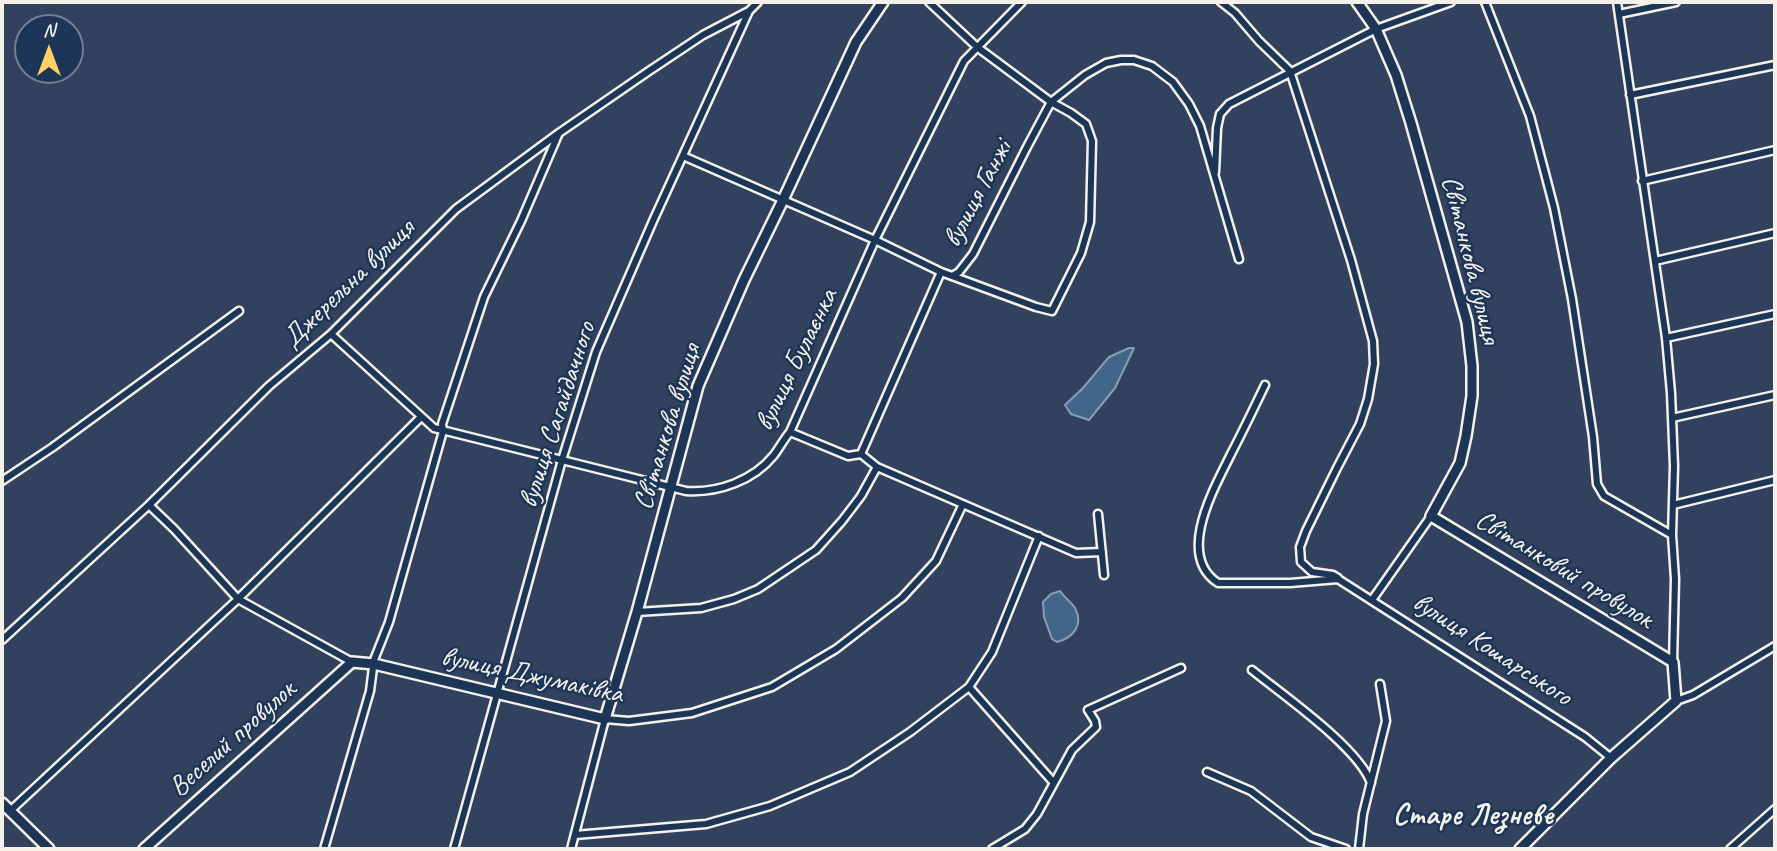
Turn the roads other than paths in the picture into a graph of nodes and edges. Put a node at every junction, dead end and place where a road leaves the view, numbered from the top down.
1 (758, 2) edge
2 (883, 2) edge
3 (929, 2) edge
4 (1022, 2) edge
5 (1221, 2) edge
6 (1357, 2) edge
7 (1451, 2) edge
8 (1485, 2) edge
9 (1617, 2) edge
10 (1676, 2) edge
11 (749, 11) junction
12 (1619, 14) junction
13 (1376, 29) junction
14 (977, 47) junction
15 (1775, 65) edge
16 (1290, 71) junction
17 (1630, 95) junction
18 (1051, 103) junction
19 (559, 133) junction
20 (1775, 150) edge
21 (682, 156) junction
22 (1215, 177) junction
23 (1642, 181) junction
24 (783, 200) junction
25 (1775, 233) edge
26 (875, 240) junction
27 (1239, 259) dead end
28 (1655, 261) junction
29 (941, 272) junction
30 (952, 276) junction
31 (239, 311) dead end
32 (1775, 314) edge
33 (331, 334) junction
34 (1666, 338) junction
35 (1265, 385) dead end
36 (1775, 395) edge
37 (421, 417) junction
38 (1672, 418) junction
39 (443, 431) junction
40 (790, 432) junction
41 (862, 454) junction
42 (562, 460) junction
43 (877, 467) junction
44 (1775, 480) edge
45 (2, 481) edge
46 (671, 488) junction
47 (963, 504) junction
48 (149, 505) junction
49 (1673, 505) junction
50 (1098, 514) dead end
51 (1431, 516) junction
52 (1672, 535) junction
53 (1039, 537) junction
54 (1102, 552) junction
55 (1104, 575) dead end
56 (1338, 579) junction
57 (238, 599) junction
58 (1373, 600) junction
59 (637, 612) junction
60 (2, 640) edge
61 (1775, 646) edge
62 (352, 662) junction
63 (1673, 662) junction
64 (374, 664) junction
65 (1181, 668) dead end
66 (1252, 670) dead end
67 (1380, 684) dead end
68 (969, 687) junction
69 (498, 694) junction
70 (1676, 701) junction
71 (605, 719) junction
72 (1611, 758) junction
73 (1207, 772) dead end
74 (1054, 783) junction
75 (1371, 783) junction
76 (2, 803) edge
77 (1775, 809) edge
78 (10, 811) junction
79 (575, 835) junction
80 (49, 849) edge
81 (144, 849) edge
82 (324, 849) edge
83 (454, 849) edge
84 (571, 849) edge
85 (992, 849) edge
86 (1346, 849) edge
87 (1359, 849) edge
88 (1520, 849) edge
89 (1730, 849) edge

1 - 11 street, Джерельна вулиця
2 - 24 street, Світанкова вулиця
3 - 14 street
4 - 14 street, вулиця Булаєнка
5 - 16 street
6 - 13 street, Світанкова вулиця
7 - 13 street
8 - 52 street
9 - 12 street
10 - 12 street
11 - 19 street, Джерельна вулиця
11 - 21 street, вулиця Сагайдачного
12 - 17 street
13 - 16 street
13 - 51 street, Світанкова вулиця
14 - 18 street
14 - 26 street, вулиця Булаєнка
15 - 17 street
16 - 22 street
16 - 56 street
17 - 23 street
18 - 22 street, вулиця Ганжі
18 - 30 street, вулиця Ганжі
18 - 30 street
19 - 33 street, Джерельна вулиця
19 - 39 street
20 - 23 street
21 - 24 street
21 - 42 street, вулиця Сагайдачного
22 - 27 street, вулиця Ганжі
23 - 28 street
24 - 26 street
24 - 46 street, Світанкова вулиця
25 - 28 street
26 - 29 street
26 - 40 street, вулиця Булаєнка
28 - 34 street
29 - 30 street, вулиця Ганжі
29 - 41 street, вулиця Ганжі
31 - 45 street
32 - 34 street
33 - 37 street, вулиця Булаєнка
33 - 48 street, Джерельна вулиця
34 - 38 street
35 - 56 street
36 - 38 street
37 - 39 street, вулиця Булаєнка
37 - 57 street
38 - 49 street
39 - 42 street, вулиця Булаєнка
39 - 64 street
40 - 41 street
40 - 46 street, вулиця Булаєнка
41 - 43 street
42 - 46 street, вулиця Булаєнка
42 - 69 street, вулиця Сагайдачного
43 - 47 street
43 - 59 street
44 - 49 street
46 - 59 street, Світанкова вулиця
47 - 53 street
47 - 71 street, вулиця Джумаківка
48 - 57 street, вулиця Джумаківка
48 - 60 street, Джерельна вулиця
49 - 52 street
50 - 54 street
51 - 58 street, Світанкова вулиця
51 - 63 street, Світанковий провулок
52 - 63 street
53 - 54 street
53 - 68 street
54 - 55 street
56 - 58 street, вулиця Кошарського
57 - 62 street, вулиця Джумаківка
57 - 78 street
58 - 72 street, вулиця Кошарського
59 - 71 street, Світанкова вулиця
61 - 70 street
62 - 64 street, вулиця Джумаківка
62 - 81 street, Веселий провулок
63 - 70 street
64 - 69 street, вулиця Джумаківка
64 - 82 street
65 - 74 street
66 - 75 street
67 - 75 street
68 - 74 street
68 - 79 street
69 - 71 street, вулиця Джумаківка
69 - 83 street, вулиця Сагайдачного
70 - 72 street
71 - 79 street, Світанкова вулиця
72 - 88 street
73 - 86 street
74 - 85 street
75 - 87 street
76 - 78 street
77 - 89 street
78 - 80 street
79 - 84 street, Світанкова вулиця

